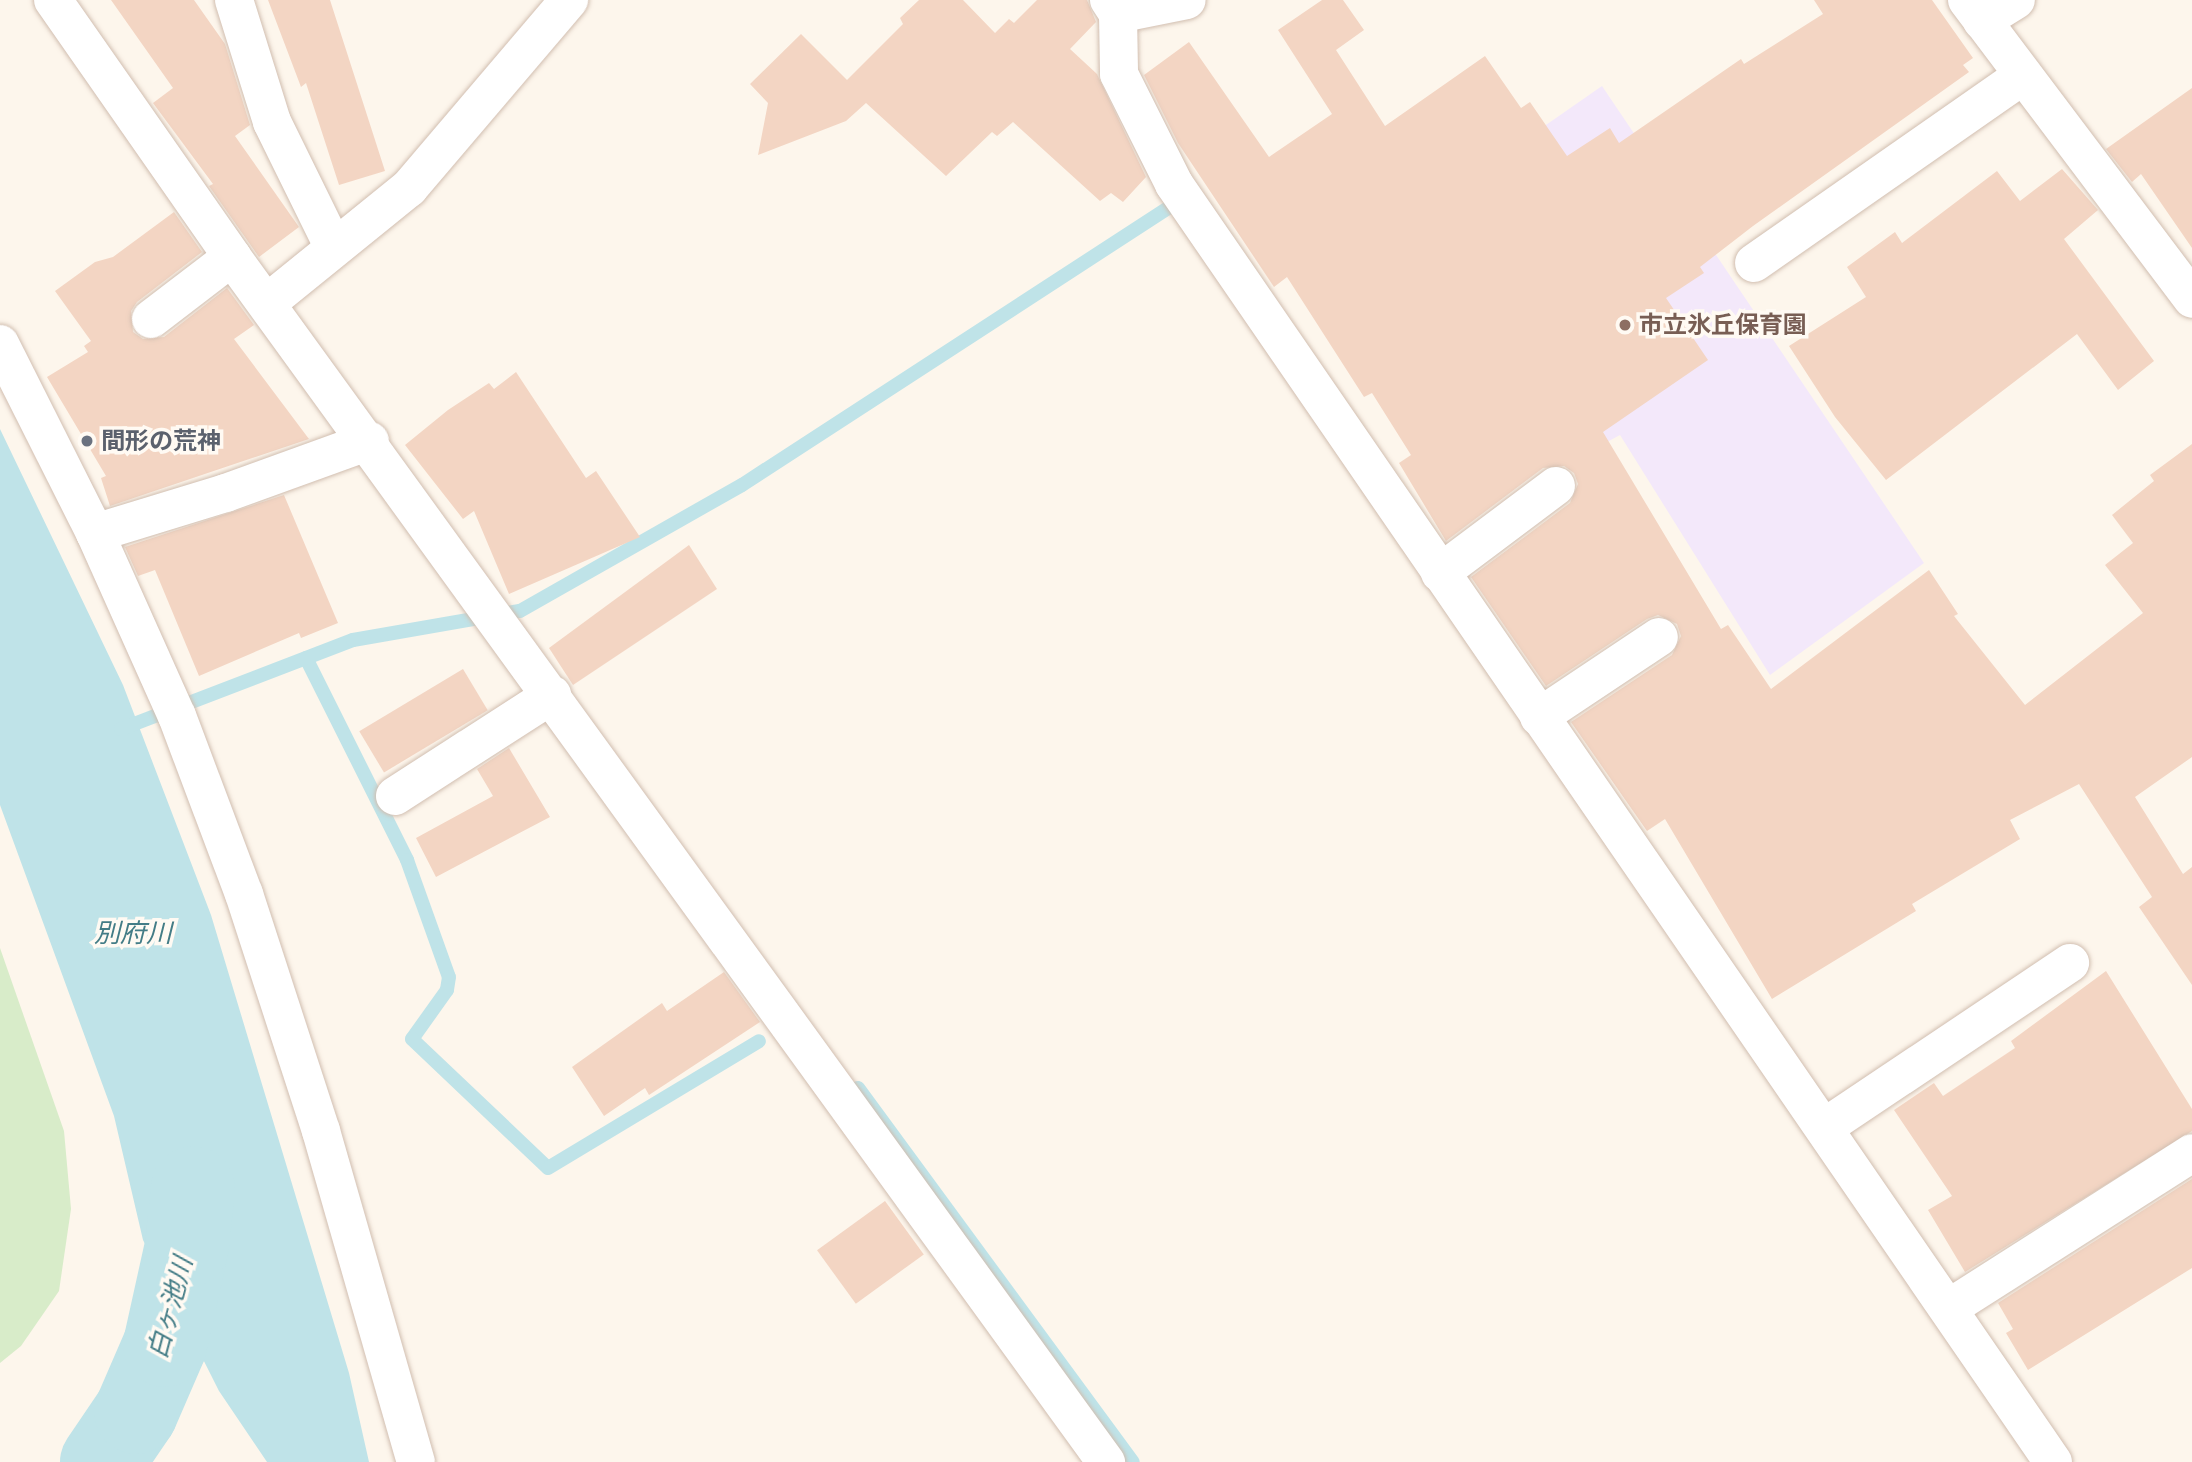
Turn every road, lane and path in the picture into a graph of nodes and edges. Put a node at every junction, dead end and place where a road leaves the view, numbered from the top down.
1 (53, 0) edge
2 (234, 0) edge
3 (569, 0) edge
4 (1187, 0) edge
5 (2016, 0) edge
6 (1113, 7) edge
7 (1974, 10) edge
8 (2023, 75) junction
9 (333, 246) junction
10 (232, 257) junction
11 (1754, 263) dead end
12 (2192, 299) edge
13 (267, 303) junction
14 (151, 319) dead end
15 (1, 346) edge
16 (370, 441) junction
17 (1556, 486) dead end
18 (95, 533) junction
19 (1440, 573) junction
20 (1659, 638) dead end
21 (552, 695) junction
22 (1539, 717) junction
23 (395, 796) dead end
24 (2070, 964) dead end
25 (1825, 1127) junction
26 (2192, 1153) edge
27 (1949, 1308) junction
28 (416, 1462) edge
29 (1106, 1462) edge
30 (2053, 1462) edge

1 - 10 street
2 - 9 street
3 - 9 street
4 - 6 street
5 - 7 street
6 - 19 street
7 - 8 street
8 - 11 street
8 - 12 street
9 - 13 street
10 - 13 street
10 - 14 street
13 - 16 street
15 - 18 street
16 - 18 street
16 - 21 street
17 - 19 street
18 - 28 street
19 - 22 street
20 - 22 street
21 - 23 street
21 - 29 street
22 - 25 street
24 - 25 street
25 - 27 street
26 - 27 street
27 - 30 street

